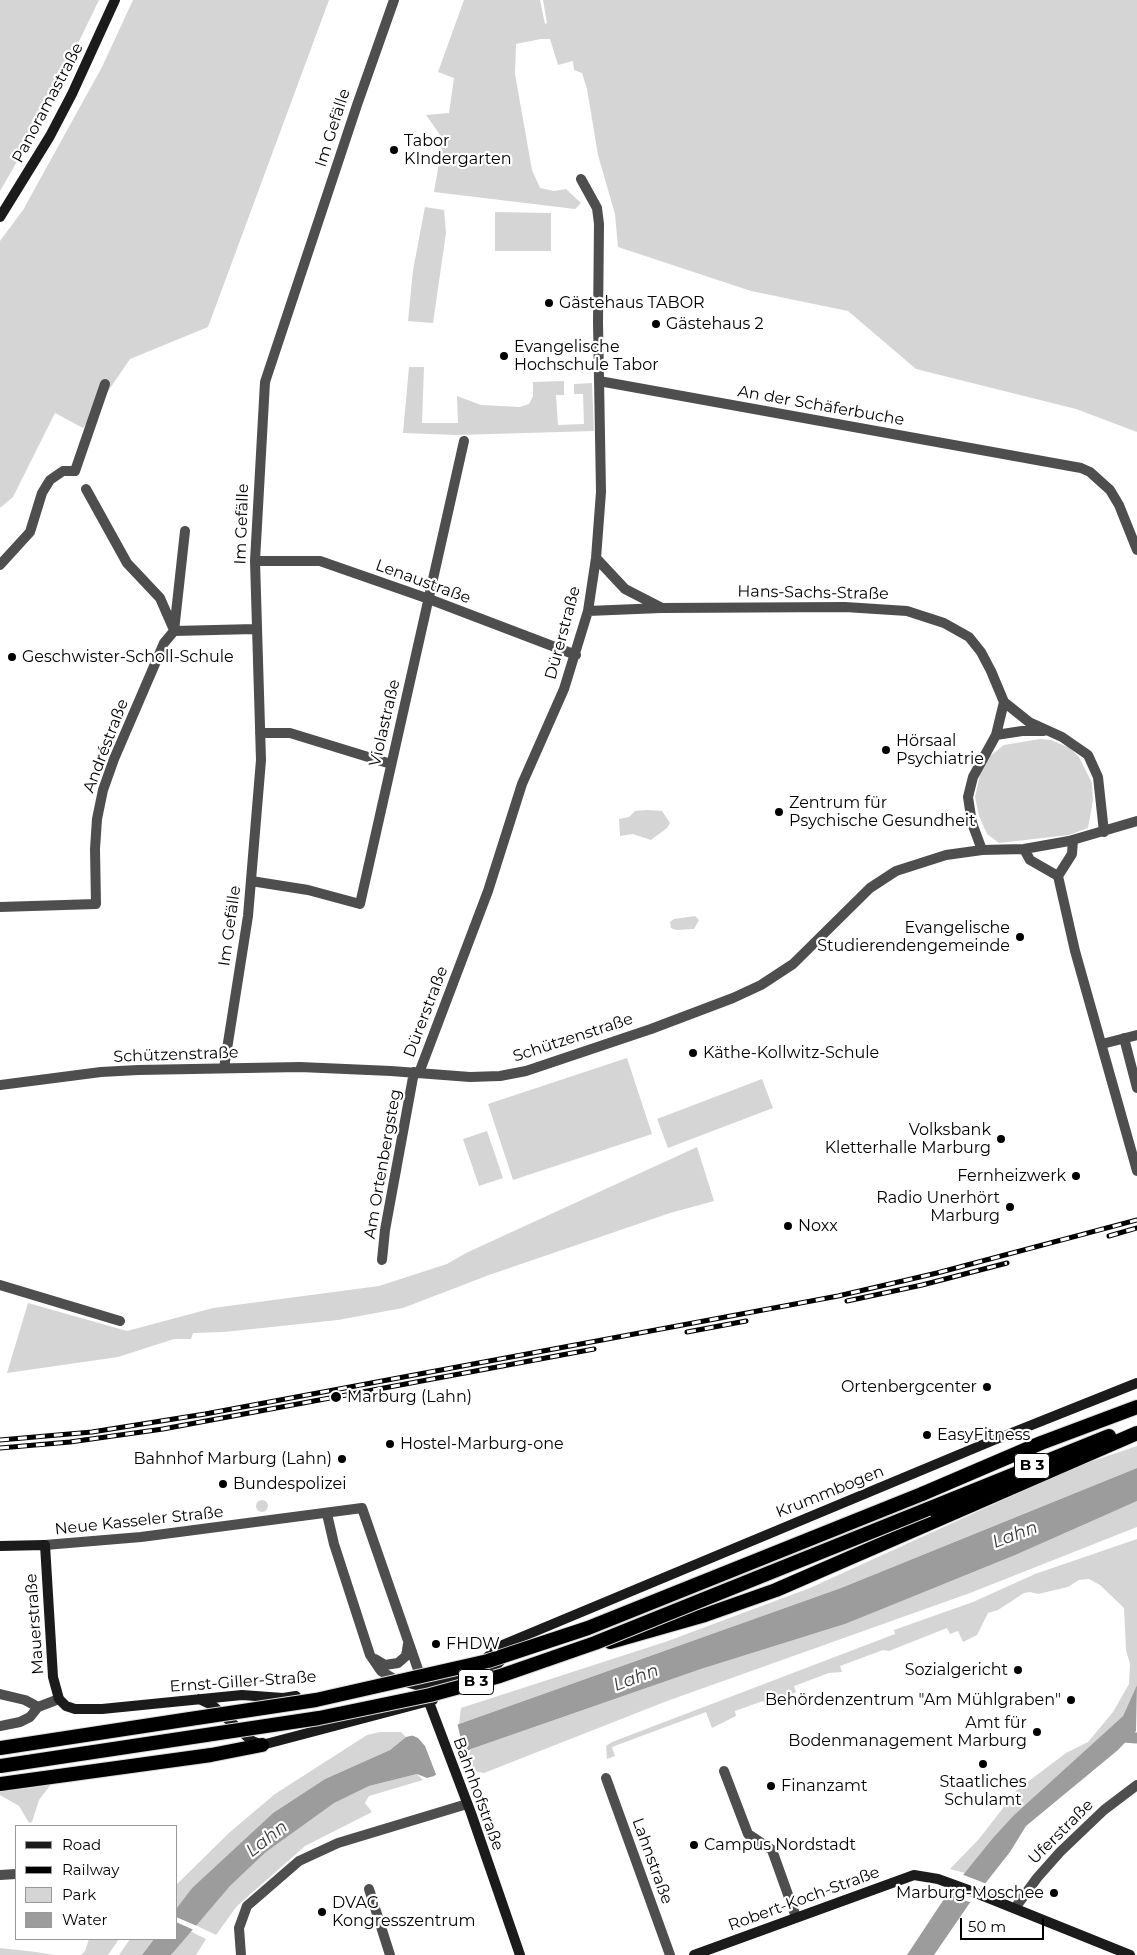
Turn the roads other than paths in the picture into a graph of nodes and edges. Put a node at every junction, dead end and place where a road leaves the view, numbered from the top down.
1 (115, 0) edge
2 (394, 0) edge
3 (581, 180) dead end
4 (0, 217) edge
5 (599, 381) junction
6 (105, 384) dead end
7 (464, 441) dead end
8 (86, 489) dead end
9 (185, 532) dead end
10 (1137, 550) edge
11 (596, 558) junction
12 (255, 561) junction
13 (0, 565) edge
14 (429, 599) junction
15 (660, 608) junction
16 (588, 610) junction
17 (255, 629) junction
18 (174, 631) junction
19 (576, 656) junction
20 (1004, 702) junction
21 (260, 732) junction
22 (1048, 732) junction
23 (996, 735) junction
24 (391, 764) junction
25 (1137, 821) edge
26 (1104, 832) junction
27 (1073, 840) junction
28 (1024, 849) junction
29 (982, 850) junction
30 (1058, 876) junction
31 (252, 881) junction
32 (0, 907) edge
33 (1137, 1035) edge
34 (1124, 1038) junction
35 (1102, 1044) junction
36 (224, 1068) junction
37 (416, 1073) junction
38 (0, 1085) edge
39 (1137, 1088) edge
40 (1137, 1171) edge
41 (382, 1260) dead end
42 (0, 1285) edge
43 (120, 1321) dead end
44 (1137, 1383) edge
45 (1137, 1407) edge
46 (1137, 1426) edge
47 (1137, 1433) edge
48 (327, 1514) junction
49 (931, 1515) junction
50 (280, 1519) joint
51 (45, 1545) junction
52 (0, 1546) edge
53 (536, 1630) junction
54 (408, 1643) junction
55 (370, 1655) junction
56 (491, 1673) junction
57 (394, 1679) junction
58 (424, 1686) junction
59 (0, 1694) edge
60 (59, 1699) junction
61 (198, 1699) junction
62 (430, 1705) junction
63 (38, 1707) junction
64 (0, 1726) edge
65 (262, 1745) junction
66 (0, 1748) edge
67 (0, 1766) edge
68 (724, 1771) dead end
69 (606, 1778) dead end
70 (0, 1784) edge
71 (1137, 1785) edge
72 (465, 1800) junction
73 (15, 1874) edge
74 (0, 1875) edge
75 (369, 1889) dead end
76 (1016, 1908) junction
77 (796, 1917) junction
78 (241, 1955) edge
79 (390, 1955) edge
80 (520, 1955) edge
81 (670, 1955) edge
82 (694, 1955) edge
83 (1130, 1955) edge

1 - 4 main road, Panoramastraße
2 - 12 street, Im Gefälle
3 - 5 street, Dürerstraße
5 - 10 street, An der Schäferbuche
5 - 11 street, Dürerstraße
6 - 13 street
7 - 14 street, Violastraße
8 - 18 street
9 - 18 street, Andréstraße
11 - 15 street, Hans-Sachs-Straße
11 - 16 street, Dürerstraße
12 - 14 street, Lenaustraße
12 - 17 street, Im Gefälle
14 - 19 street, Lenaustraße
14 - 24 street, Violastraße
15 - 16 street, Hans-Sachs-Straße
15 - 20 street, Hans-Sachs-Straße
16 - 19 street, Dürerstraße
17 - 18 street
17 - 21 street, Im Gefälle
18 - 32 street, Andréstraße
19 - 37 street, Dürerstraße
20 - 22 street
20 - 23 street
21 - 24 street
21 - 31 street, Im Gefälle
22 - 23 street
22 - 26 street
23 - 29 street
24 - 31 street, Violastraße
25 - 26 street
26 - 27 street
27 - 28 street
27 - 30 street
28 - 29 street
28 - 30 street
29 - 37 street, Schützenstraße
30 - 35 street
31 - 36 street, Im Gefälle
33 - 34 street
34 - 35 street
34 - 39 street
35 - 40 street
36 - 37 street, Schützenstraße
36 - 38 street, Schützenstraße
37 - 41 street, Am Ortenbergsteg
42 - 43 street
44 - 53 main road, Krummbogen
45 - 66 highway, B 3, bridge
46 - 49 highway, B 3
47 - 49 highway, B 3
48 - 50 street, Bahnhofstraße
48 - 54 street, Bahnhofstraße
48 - 55 street
49 - 56 highway, B 3
49 - 67 highway, B 3, bridge
50 - 51 street, Neue Kasseler Straße
51 - 52 main road, Neue Kasseler Straße
51 - 60 main road, Mauerstraße
53 - 56 main road, Krummbogen
53 - 58 main road, Krummbogen
54 - 55 street
54 - 58 street, Bahnhofstraße
55 - 57 street
56 - 62 main road, Krummbogen
57 - 58 main road, Ernst-Giller-Straße
57 - 61 main road, Ernst-Giller-Straße
58 - 62 main road, Bahnhofstraße
59 - 63 street
60 - 61 main road, Ernst-Giller-Straße
60 - 63 street
61 - 65 main road
62 - 65 main road, Krummbogen
62 - 72 main road, Bahnhofstraße
63 - 64 street
65 - 70 highway
68 - 77 street
69 - 81 street, Lahnstraße
71 - 76 street, Uferstraße
72 - 78 street
72 - 80 main road, Bahnhofstraße
73 - 74 street
75 - 79 street
76 - 77 main road, Robert-Koch-Straße
76 - 83 main road
77 - 82 main road, Robert-Koch-Straße

